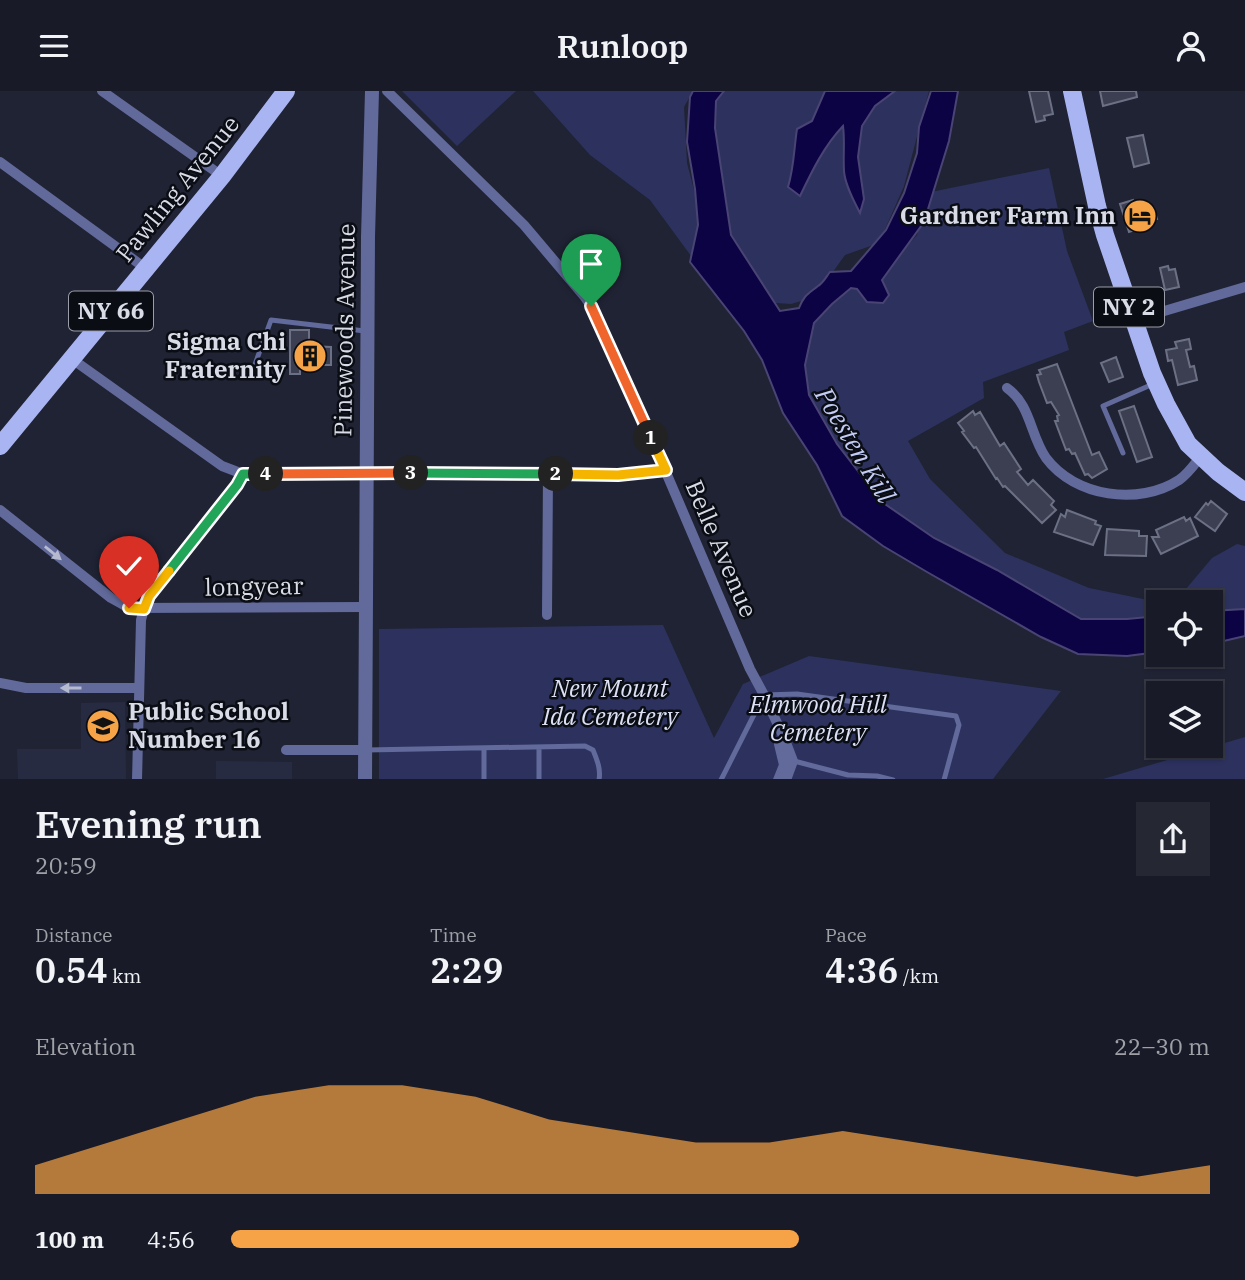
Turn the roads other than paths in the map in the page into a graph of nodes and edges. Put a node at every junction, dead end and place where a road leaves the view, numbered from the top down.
1 (102, 91) edge
2 (286, 91) edge
3 (372, 91) edge
4 (387, 91) edge
5 (1072, 91) edge
6 (0, 162) edge
7 (222, 176) junction
8 (145, 268) junction
9 (1245, 287) edge
10 (1134, 320) junction
11 (368, 331) junction
12 (72, 359) junction
13 (253, 370) dead end
14 (1156, 382) junction
15 (1007, 389) dead end
16 (0, 446) edge
17 (1123, 453) dead end
18 (1201, 456) junction
19 (666, 470) junction
20 (367, 473) junction
21 (243, 474) junction
22 (548, 474) junction
23 (1245, 492) edge
24 (0, 510) edge
25 (365, 607) junction
26 (144, 609) junction
27 (547, 615) dead end
28 (2, 686) edge
29 (139, 688) junction
30 (764, 695) junction
31 (539, 747) junction
32 (484, 748) junction
33 (286, 750) dead end
34 (366, 750) junction
35 (789, 763) junction
36 (856, 777) edge
37 (137, 779) edge
38 (365, 779) edge
39 (484, 779) edge
40 (539, 779) edge
41 (598, 779) edge
42 (721, 779) edge
43 (778, 779) edge
44 (786, 779) edge
45 (893, 779) edge
46 (944, 779) edge

1 - 7 street
2 - 7 main road, Pawling Avenue / NY 66
3 - 11 street, Pinewoods Avenue
4 - 19 street, Belle Avenue
5 - 10 main road, NY 2
6 - 8 street
7 - 8 main road, Pawling Avenue / NY 66
8 - 12 main road, Pawling Avenue / NY 66
9 - 10 street
10 - 14 main road, NY 2
11 - 13 lane
11 - 20 street, Pinewoods Avenue
12 - 16 main road, Pawling Avenue / NY 66
12 - 21 street
14 - 17 lane
14 - 18 main road, NY 2
15 - 18 street
18 - 23 main road, NY 2
19 - 22 street
19 - 30 street, Belle Avenue
20 - 21 street
20 - 22 street
20 - 25 street, Pinewoods Avenue
21 - 26 street
22 - 27 street
24 -> 26 street, longyear
25 - 26 street, longyear
25 - 34 street, Pinewoods Avenue
26 - 29 street
29 -> 28 street
29 - 37 street
30 - 35 street, Belle Avenue
30 - 42 lane
30 - 46 lane
31 - 32 lane
31 - 40 lane
31 - 41 lane
32 - 34 lane
32 - 39 lane
33 - 34 street
34 - 38 street, Pinewoods Avenue
35 - 36 lane
35 - 43 street
35 - 44 street
36 - 45 lane

